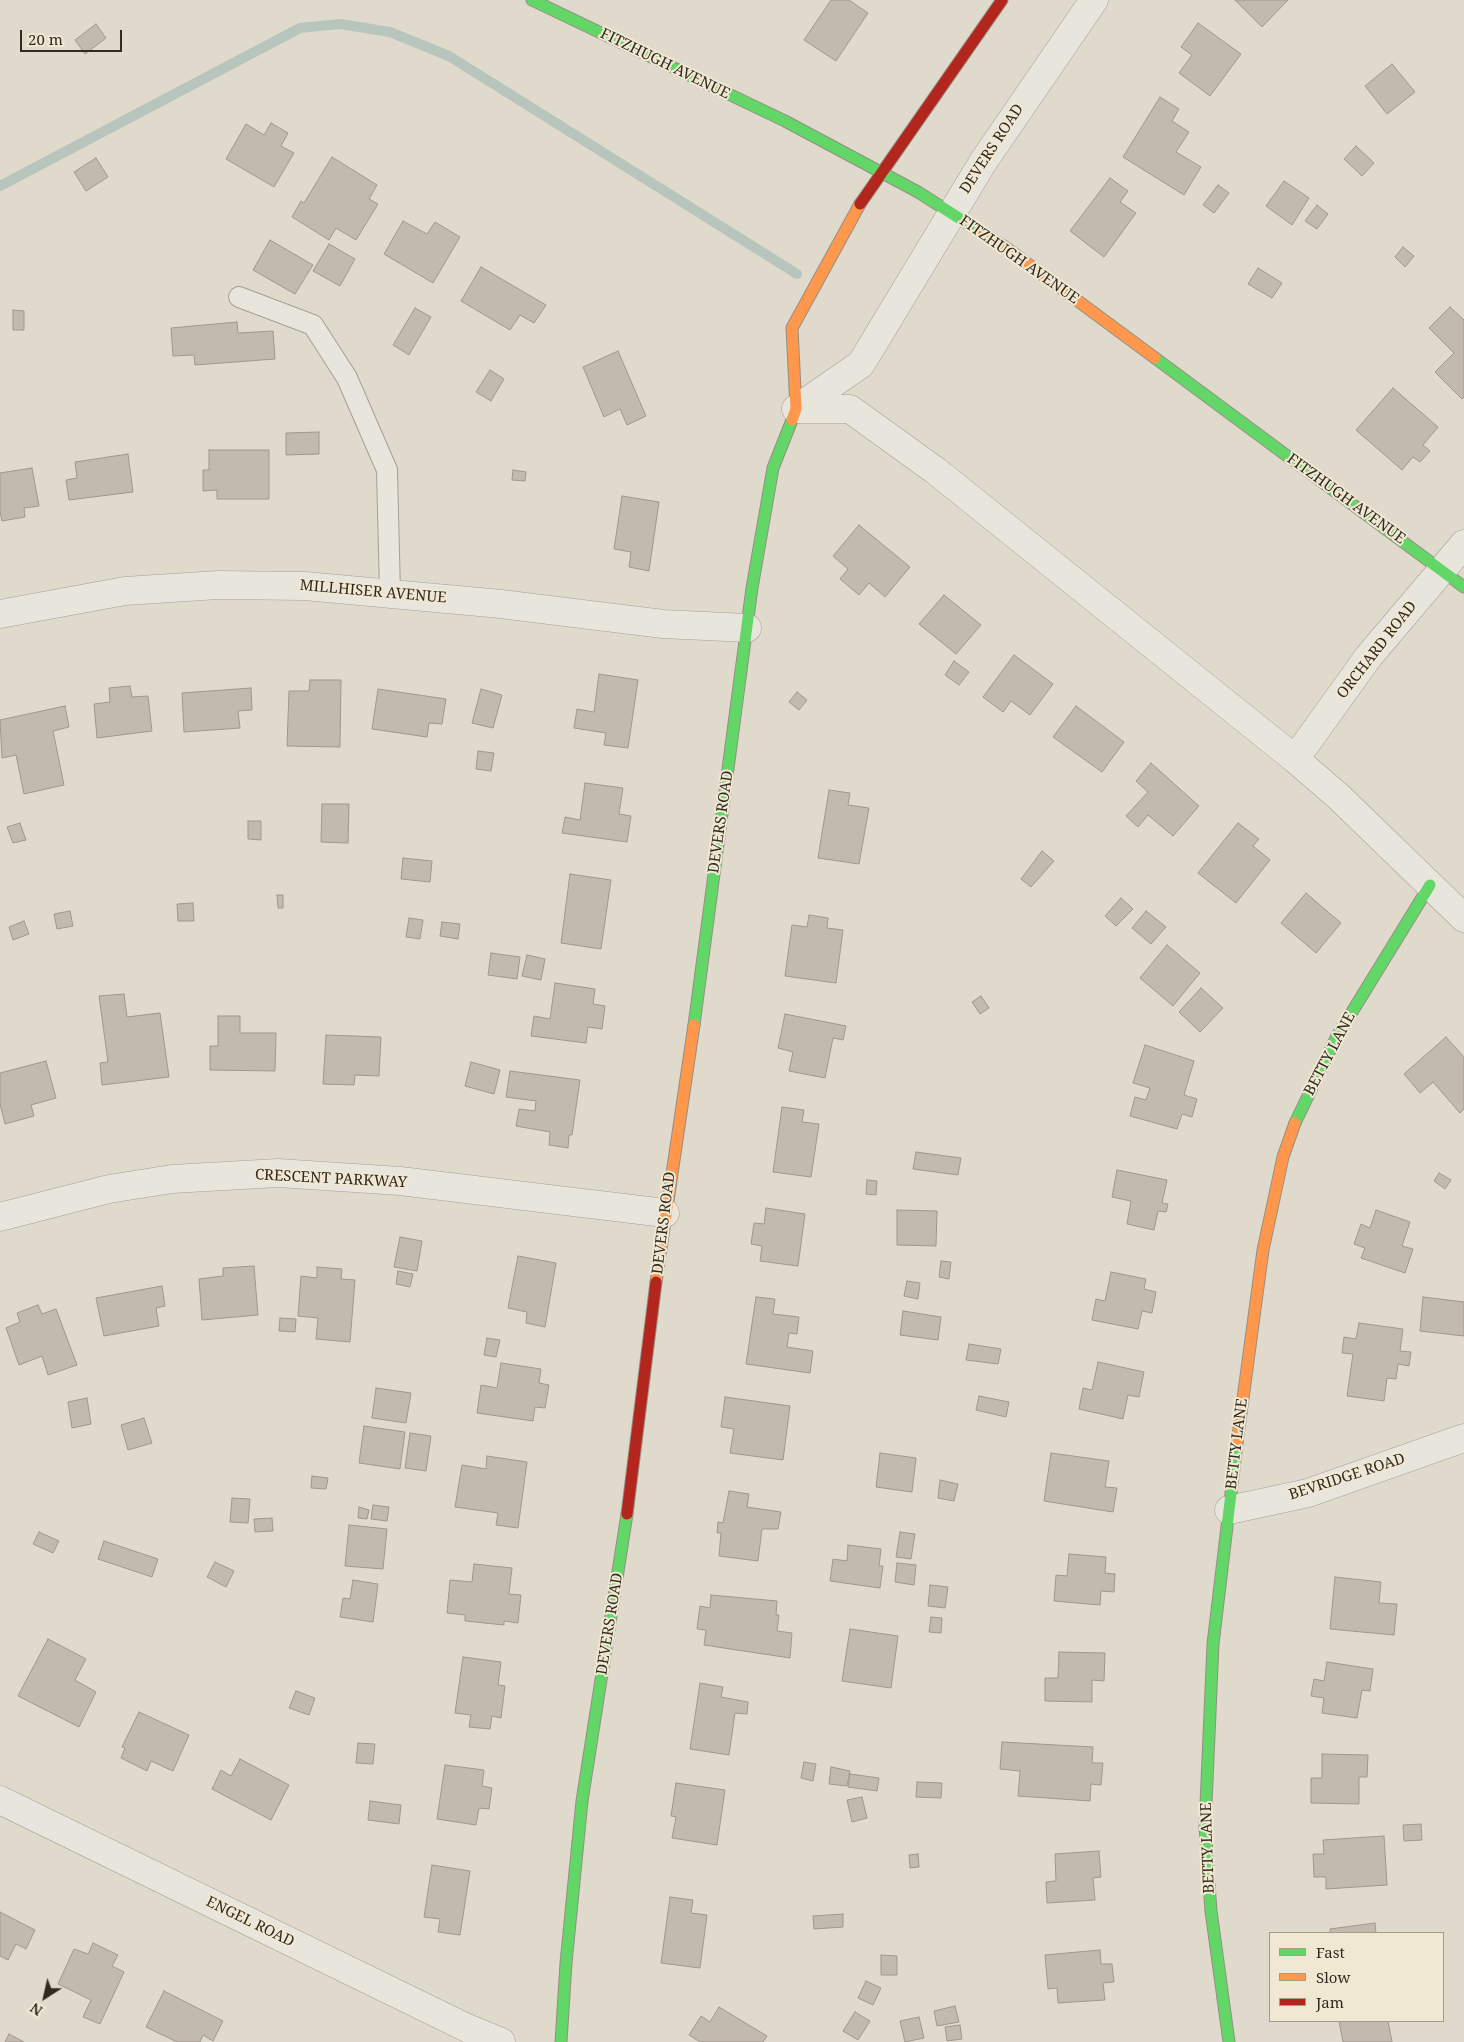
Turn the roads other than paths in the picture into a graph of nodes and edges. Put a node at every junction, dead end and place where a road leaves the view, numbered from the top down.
1 (532, 0) edge
2 (1002, 0) edge
3 (1094, 0) edge
4 (882, 173) junction
5 (952, 213) junction
6 (239, 297) dead end
7 (796, 409) junction
8 (1464, 544) edge
9 (1442, 570) junction
10 (1464, 587) edge
11 (390, 593) junction
12 (0, 614) edge
13 (747, 628) junction
14 (1295, 759) junction
15 (1430, 885) junction
16 (1464, 918) edge
17 (665, 1213) junction
18 (0, 1217) edge
19 (1464, 1438) edge
20 (1229, 1510) junction
21 (0, 1800) edge
22 (501, 2042) edge
23 (561, 2042) edge
24 (1229, 2042) edge

1 - 4 street, FITZHUGH AVENUE
2 - 4 street, DEVERS ROAD
3 - 5 street, DEVERS ROAD
4 - 5 street, FITZHUGH AVENUE
4 - 7 street, DEVERS ROAD
5 - 7 street, DEVERS ROAD
5 - 9 street, FITZHUGH AVENUE
6 - 11 lane
7 - 13 street, DEVERS ROAD
7 - 14 street
8 - 9 street, ORCHARD ROAD
9 - 10 street, FITZHUGH AVENUE
9 - 14 street, ORCHARD ROAD
11 - 12 street, MILLHISER AVENUE
11 - 13 street, MILLHISER AVENUE
13 - 17 street, DEVERS ROAD
14 - 15 street
15 - 16 street
15 - 20 street, BETTY LANE
17 - 18 street, CRESCENT PARKWAY
17 - 23 street, DEVERS ROAD
19 - 20 street, BEVRIDGE ROAD
20 - 24 street, BETTY LANE
21 - 22 street, ENGEL ROAD

